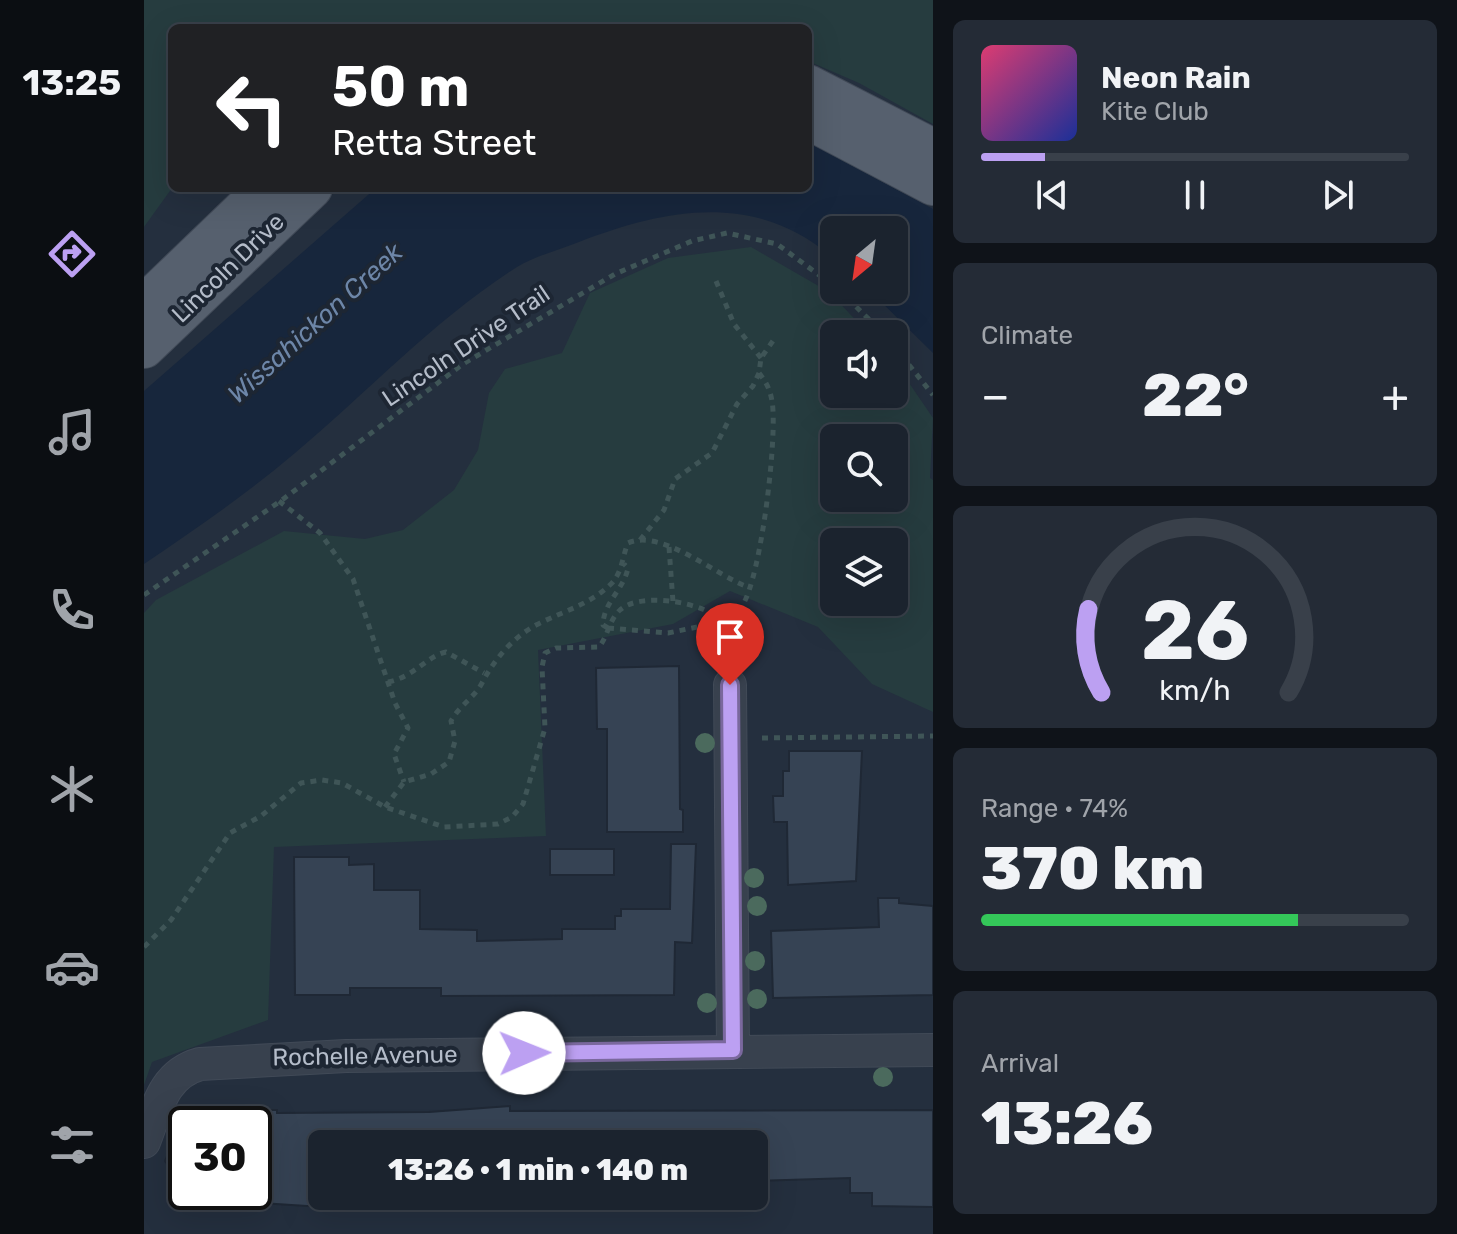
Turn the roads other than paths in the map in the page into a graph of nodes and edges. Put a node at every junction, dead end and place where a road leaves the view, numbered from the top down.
1 (812, 87) edge
2 (812, 121) edge
3 (933, 149) edge
4 (933, 185) edge
5 (262, 192) edge
6 (308, 192) edge
7 (144, 305) edge
8 (144, 348) edge
9 (723, 676) road end
10 (733, 1050) junction
11 (933, 1050) edge
12 (144, 1142) edge

1 - 3 main road
2 - 4 main road
5 - 7 main road, Lincoln Drive
6 - 8 main road, Lincoln Drive
9 - 10 street
10 - 11 street, Rochelle Avenue
10 - 12 street, Rochelle Avenue

